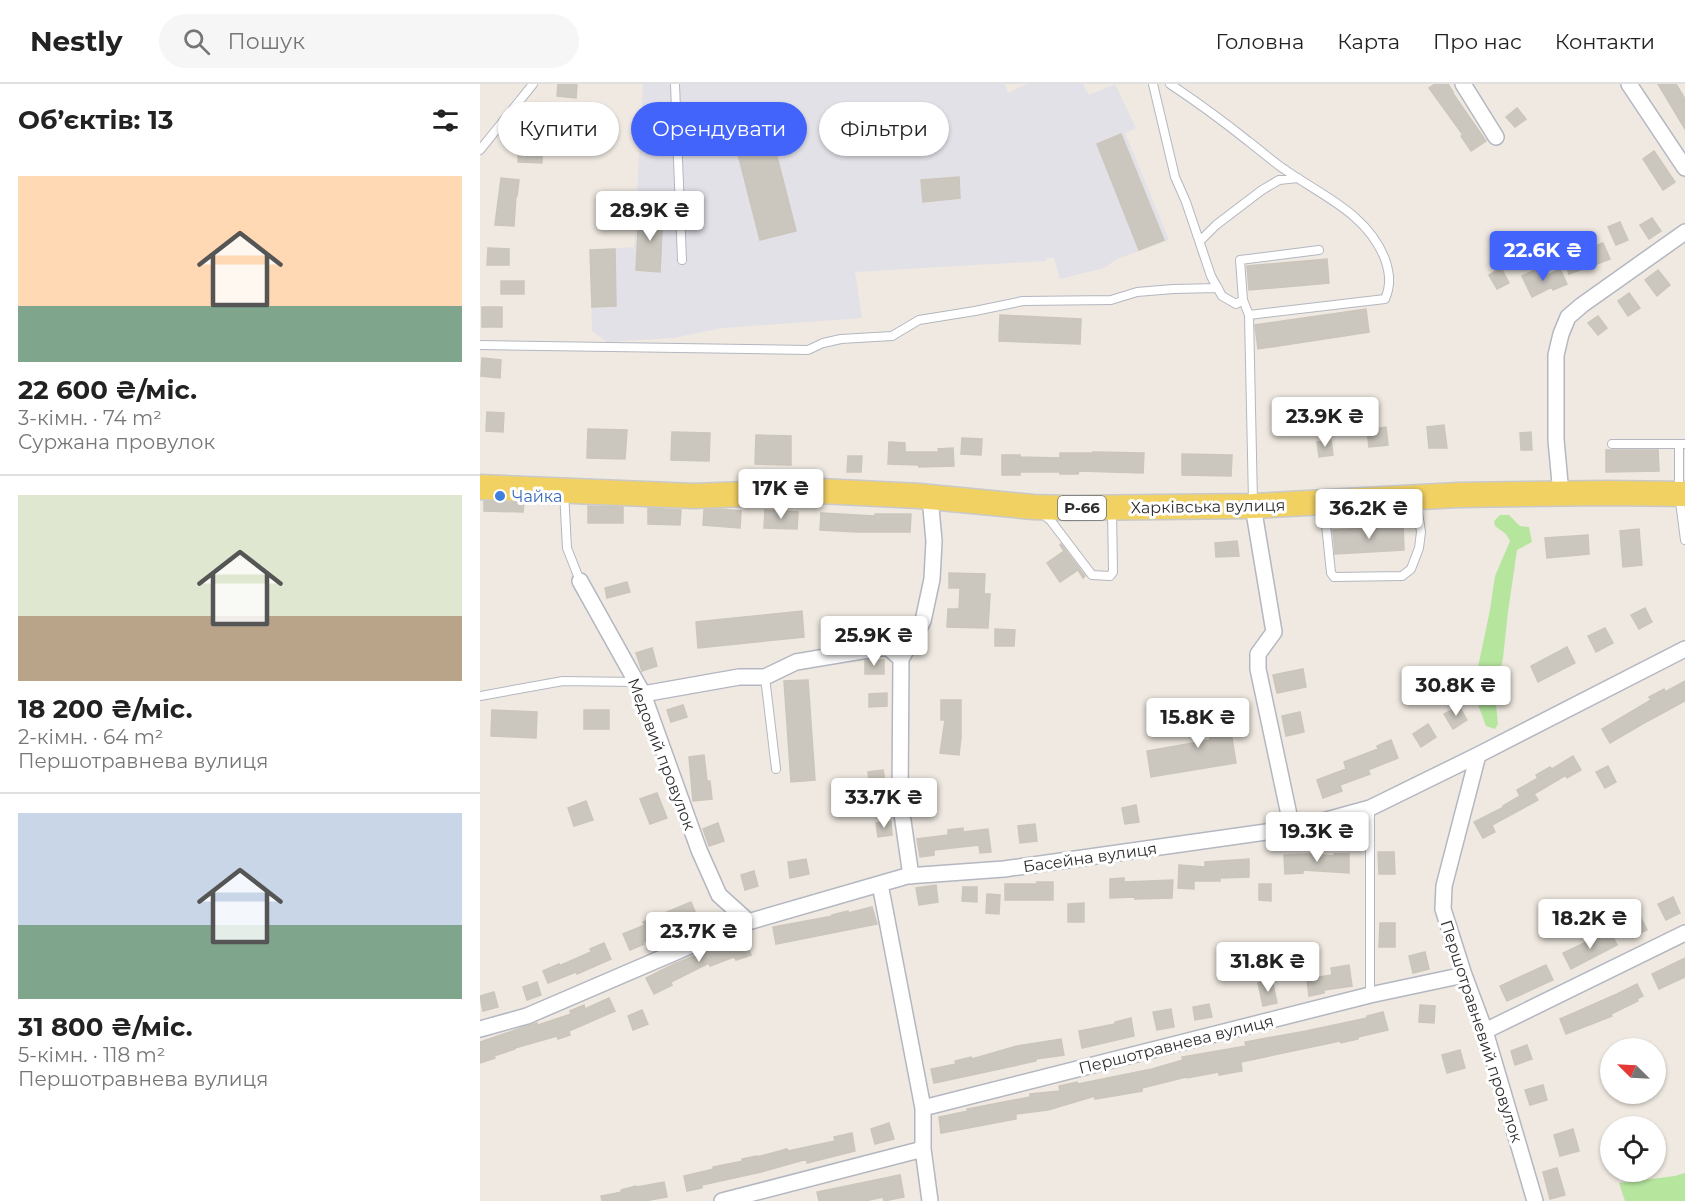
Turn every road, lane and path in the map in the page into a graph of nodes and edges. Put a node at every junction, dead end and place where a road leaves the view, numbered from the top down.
1 (534, 84) edge
2 (675, 84) edge
3 (1153, 84) edge
4 (1170, 84) edge
5 (1463, 84) edge
6 (1629, 84) edge
7 (1497, 137) dead end
8 (480, 150) edge
9 (1685, 168) edge
10 (1298, 178) junction
11 (1685, 232) edge
12 (1200, 241) junction
13 (1319, 250) dead end
14 (682, 260) dead end
15 (1218, 288) junction
16 (1243, 300) junction
17 (1249, 315) junction
18 (480, 345) edge
19 (1612, 444) dead end
20 (1682, 444) edge
21 (480, 487) edge
22 (564, 490) junction
23 (1561, 494) junction
24 (1682, 494) edge
25 (930, 497) junction
26 (1416, 498) junction
27 (1324, 502) junction
28 (1253, 506) junction
29 (1033, 507) junction
30 (1112, 508) junction
31 (1685, 540) edge
32 (580, 581) joint
33 (1685, 649) edge
34 (901, 659) junction
35 (765, 677) junction
36 (639, 688) junction
37 (480, 696) edge
38 (1478, 755) junction
39 (776, 769) dead end
40 (1370, 808) junction
41 (1292, 829) junction
42 (910, 876) junction
43 (880, 884) junction
44 (749, 921) junction
45 (1685, 933) edge
46 (1464, 975) junction
47 (1370, 995) junction
48 (480, 1029) edge
49 (1485, 1031) junction
50 (923, 1108) junction
51 (923, 1149) junction
52 (722, 1201) edge
53 (930, 1201) edge
54 (1535, 1201) edge

1 - 8 lane
2 - 14 lane
3 - 12 lane
4 - 10 lane
5 - 7 street
6 - 9 street
10 - 12 lane
10 - 17 lane
11 - 23 street
12 - 15 lane
13 - 16 lane
15 - 16 lane
15 - 18 lane
16 - 17 lane
17 - 28 lane
19 - 20 lane
20 - 24 lane
21 - 22 main road, Харківська вулиця / Р-66
22 - 25 main road, Харківська вулиця / Р-66
22 - 32 lane
23 - 24 main road, Харківська вулиця / Р-66
23 - 26 main road, Харківська вулиця / Р-66
24 - 31 lane
25 - 29 main road, Харківська вулиця / Р-66
25 - 34 street
26 - 27 main road, Харківська вулиця / Р-66
26 - 27 lane
27 - 28 main road, Харківська вулиця / Р-66
28 - 30 main road, Харківська вулиця / Р-66
28 - 41 street
29 - 30 main road, Харківська вулиця / Р-66
29 - 30 lane
32 - 36 street, Медовий провулок
33 - 38 street, Басейна вулиця
34 - 35 street
34 - 42 street
35 - 36 street
35 - 39 lane
36 - 37 lane
36 - 44 street, Медовий провулок
38 - 40 street, Басейна вулиця
38 - 46 street, Першотравневий провулок
40 - 41 street, Басейна вулиця
40 - 47 lane
41 - 42 street, Басейна вулиця
42 - 43 street, Басейна вулиця
43 - 44 street, Басейна вулиця
43 - 50 street
44 - 48 street, Басейна вулиця
45 - 49 street
46 - 47 street, Першотравнева вулиця
46 - 49 street, Першотравневий провулок
47 - 50 street, Першотравнева вулиця
49 - 54 street, Першотравневий провулок
50 - 51 street
51 - 52 street
51 - 53 street

